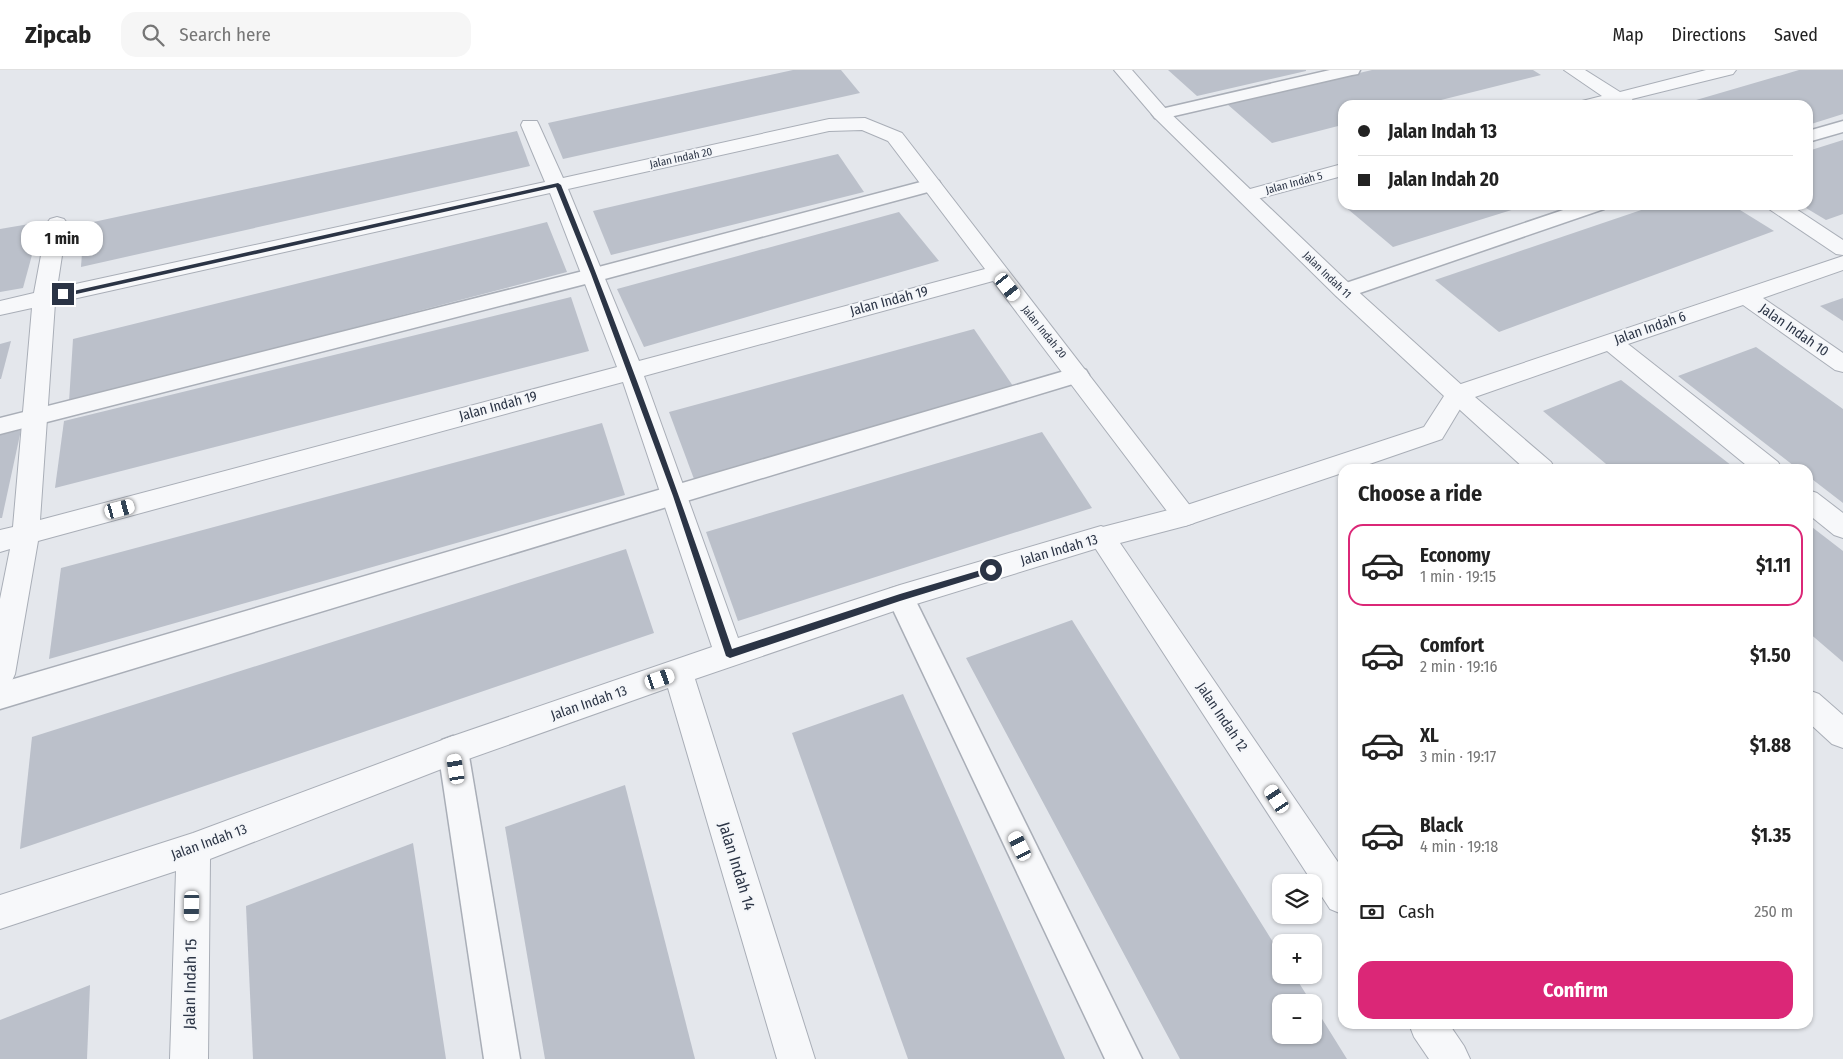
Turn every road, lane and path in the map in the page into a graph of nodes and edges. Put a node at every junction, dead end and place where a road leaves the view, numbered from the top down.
1 (1123, 70) edge
2 (1352, 70) edge
3 (1573, 70) edge
4 (1727, 70) edge
5 (1621, 100) edge
6 (1626, 100) edge
7 (1160, 114) junction
8 (530, 125) dead end
9 (1843, 126) edge
10 (1813, 135) edge
11 (1338, 171) edge
12 (558, 185) junction
13 (932, 185) junction
14 (1246, 196) junction
15 (1582, 210) edge
16 (1784, 210) edge
17 (57, 224) dead end
18 (1843, 248) edge
19 (1843, 264) edge
20 (996, 273) junction
21 (594, 274) junction
22 (1344, 291) junction
23 (1746, 296) junction
24 (44, 299) junction
25 (0, 308) edge
26 (1610, 342) junction
27 (1843, 364) edge
28 (630, 370) junction
29 (1078, 375) junction
30 (1457, 394) junction
31 (35, 418) junction
32 (0, 426) edge
33 (1340, 464) edge
34 (1536, 464) edge
35 (1763, 464) edge
36 (1338, 465) edge
37 (676, 496) junction
38 (1813, 504) edge
39 (1185, 516) junction
40 (1843, 528) edge
41 (26, 535) junction
42 (1101, 537) junction
43 (0, 541) edge
44 (900, 597) junction
45 (730, 654) junction
46 (678, 672) junction
47 (0, 674) edge
48 (0, 696) edge
49 (1813, 707) edge
50 (1843, 734) edge
51 (453, 750) junction
52 (192, 849) junction
53 (1338, 892) edge
54 (0, 912) edge
55 (1430, 1029) edge
56 (189, 1059) edge
57 (502, 1059) edge
58 (796, 1059) edge
59 (1124, 1059) edge
60 (1451, 1059) edge

1 - 7 street, Jalan Indah 11
2 - 7 lane
3 - 5 street
4 - 6 street
7 - 14 street, Jalan Indah 11
8 - 12 street
9 - 10 lane
11 - 14 street, Jalan Indah 5
12 - 13 street, Jalan Indah 20
12 - 21 street
12 - 24 street, Jalan Indah 20
13 - 20 street, Jalan Indah 20
13 - 21 lane
14 - 22 street, Jalan Indah 11
15 - 22 lane
16 - 18 street
17 - 24 street
19 - 23 street, Jalan Indah 6
20 - 28 street, Jalan Indah 19
20 - 29 street, Jalan Indah 20
21 - 28 street
21 - 31 lane
22 - 30 street, Jalan Indah 11
23 - 26 street, Jalan Indah 6
23 - 27 street, Jalan Indah 10
24 - 25 street, Jalan Indah 20
24 - 31 street
26 - 30 street, Jalan Indah 6
26 - 35 street
28 - 37 street
28 - 41 street, Jalan Indah 19
29 - 37 lane
29 - 39 street, Jalan Indah 20
30 - 33 street, Jalan Indah 13
30 - 34 street, Jalan Indah 11
31 - 32 lane
31 - 41 street
36 - 39 street, Jalan Indah 13
37 - 45 street
37 - 48 lane
38 - 40 street
39 - 42 street, Jalan Indah 13
41 - 43 street, Jalan Indah 19
41 - 47 street
42 - 44 street, Jalan Indah 13
42 - 53 street, Jalan Indah 12
44 - 45 street, Jalan Indah 13
44 - 59 lane
45 - 46 street, Jalan Indah 13
46 - 51 street, Jalan Indah 13
46 - 58 street, Jalan Indah 14
49 - 50 street
51 - 52 street, Jalan Indah 13
51 - 57 lane
52 - 54 street, Jalan Indah 13
52 - 56 street, Jalan Indah 15
55 - 60 street

